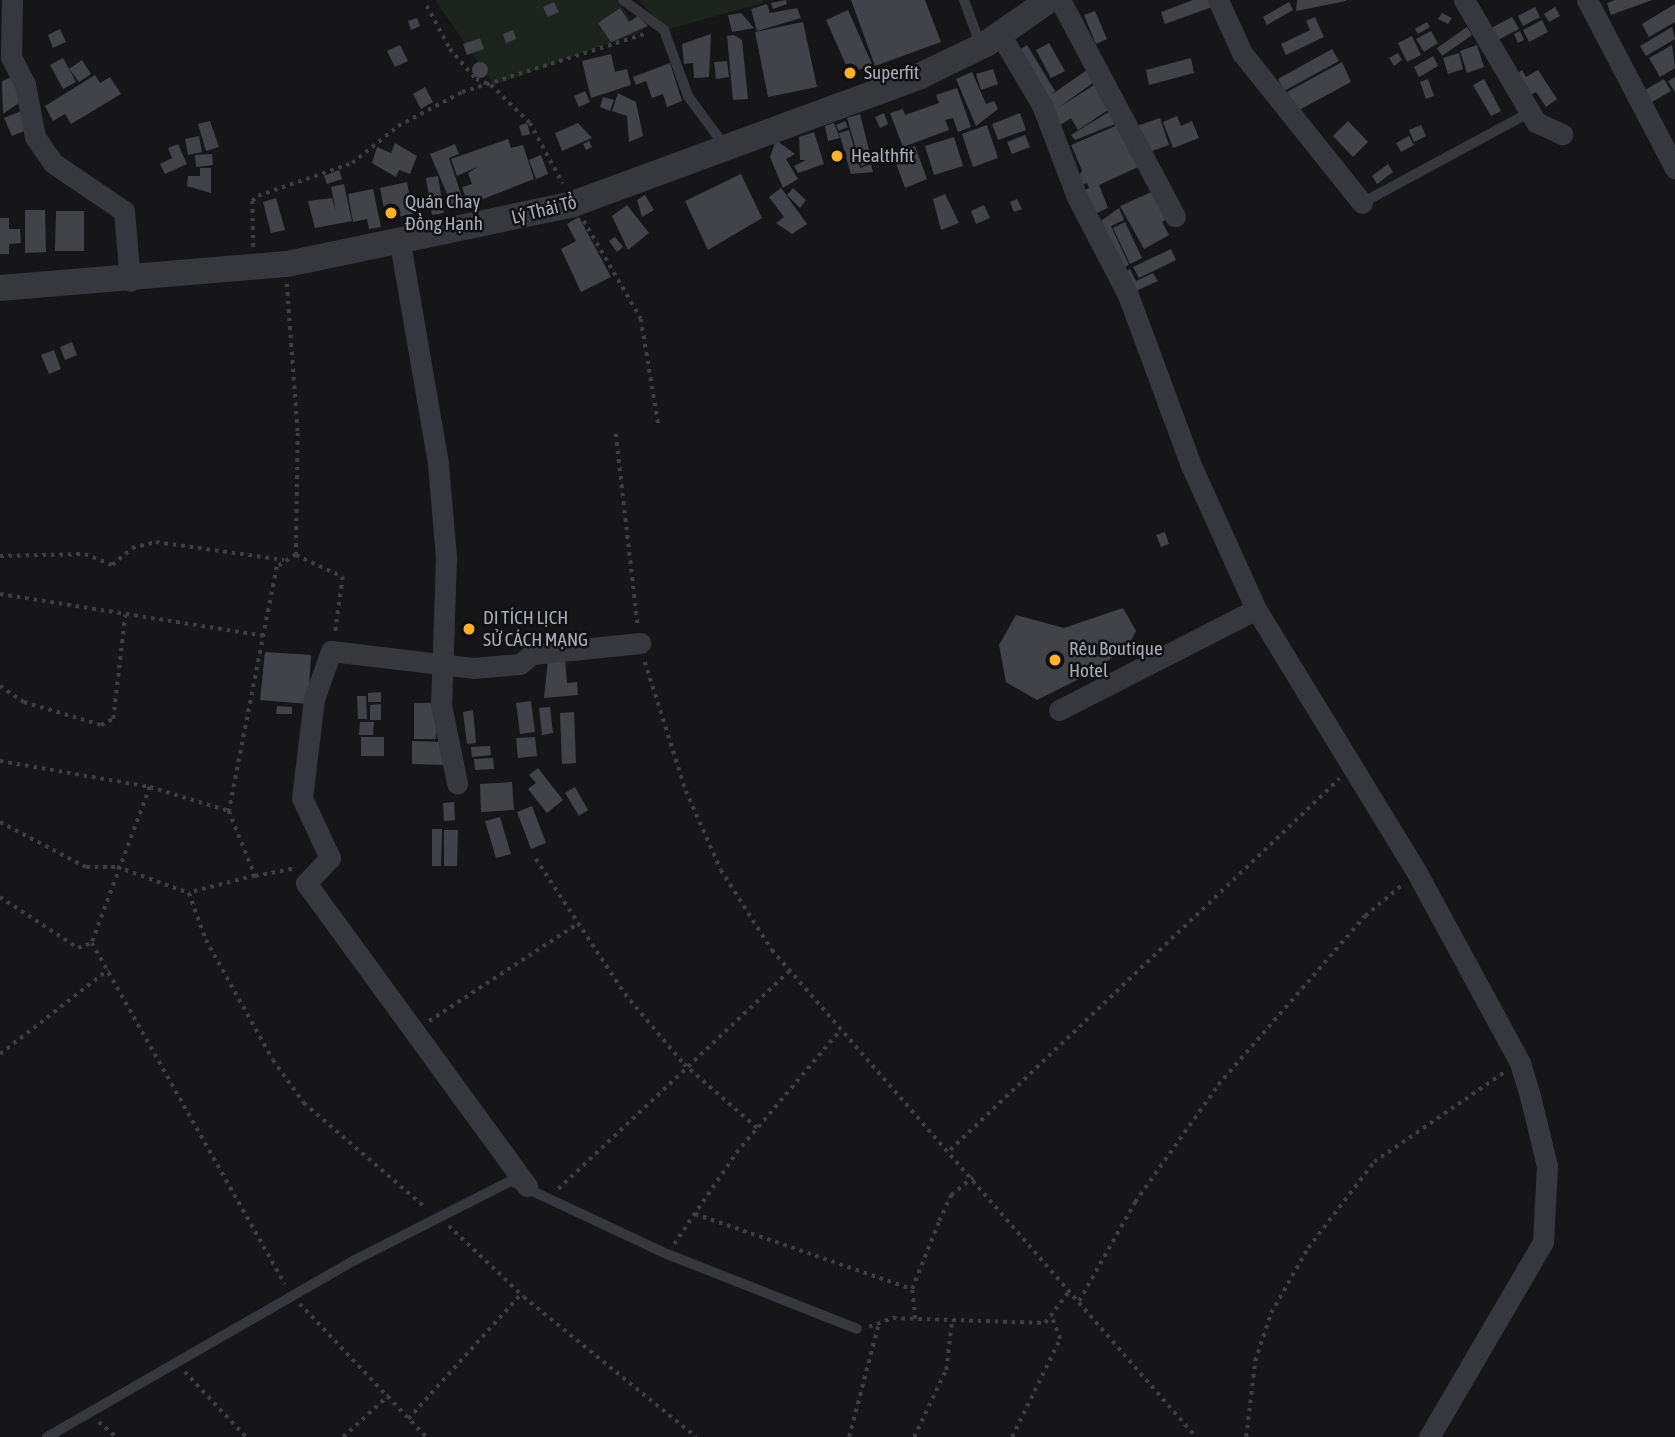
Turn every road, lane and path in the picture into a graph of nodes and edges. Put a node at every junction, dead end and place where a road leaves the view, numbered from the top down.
1 (12, 0) edge
2 (622, 0) edge
3 (964, 0) edge
4 (1049, 0) edge
5 (1060, 0) edge
6 (1218, 0) edge
7 (1464, 0) edge
8 (1587, 0) edge
9 (427, 6) dead end
10 (664, 30) junction
11 (990, 39) junction
12 (491, 85) junction
13 (1530, 112) junction
14 (1562, 134) dead end
15 (728, 150) junction
16 (1675, 168) edge
17 (1362, 203) joint
18 (573, 204) junction
19 (1175, 216) dead end
20 (400, 243) junction
21 (287, 264) junction
22 (254, 268) junction
23 (130, 281) junction
24 (0, 288) edge
25 (659, 428) dead end
26 (616, 434) dead end
27 (296, 555) junction
28 (0, 556) edge
29 (284, 560) junction
30 (0, 594) edge
31 (1255, 609) junction
32 (125, 615) junction
33 (265, 636) junction
34 (640, 643) junction
35 (331, 651) junction
36 (446, 667) junction
37 (0, 686) edge
38 (1059, 710) dead end
39 (0, 761) edge
40 (1353, 766) junction
41 (457, 783) dead end
42 (150, 787) junction
43 (229, 811) junction
44 (0, 822) edge
45 (536, 859) dead end
46 (117, 867) junction
47 (1417, 873) junction
48 (255, 876) junction
49 (306, 883) junction
50 (189, 892) junction
51 (0, 897) edge
52 (577, 924) junction
53 (92, 943) junction
54 (108, 970) junction
55 (789, 970) junction
56 (841, 1028) junction
57 (416, 1030) junction
58 (0, 1054) edge
59 (1520, 1063) junction
60 (684, 1064) junction
61 (757, 1128) junction
62 (949, 1151) junction
63 (973, 1177) junction
64 (527, 1186) junction
65 (549, 1197) junction
66 (695, 1214) junction
67 (438, 1215) junction
68 (667, 1254) junction
69 (912, 1289) junction
70 (1070, 1290) junction
71 (521, 1294) junction
72 (293, 1297) junction
73 (1079, 1301) junction
74 (1051, 1316) junction
75 (915, 1319) junction
76 (952, 1320) junction
77 (878, 1326) junction
78 (857, 1329) joint
79 (175, 1361) junction
80 (389, 1395) junction
81 (408, 1419) junction
82 (1014, 1436) edge
83 (47, 1437) edge
84 (246, 1437) edge
85 (343, 1437) edge
86 (426, 1437) edge
87 (696, 1437) edge
88 (849, 1437) edge
89 (914, 1437) edge
90 (1196, 1437) edge
91 (1246, 1437) edge
92 (1429, 1437) edge

1 - 23 street
2 - 10 lane
3 - 11 lane
4 - 11 street, Lý Thái Tổ
5 - 19 street
6 - 17 street
7 - 13 street
8 - 16 street
9 - 12 path
10 - 12 path
10 - 15 lane
11 - 15 street, Lý Thái Tổ
11 - 31 street
12 - 18 path
12 - 22 path
13 - 14 street
13 - 17 lane
15 - 18 street, Lý Thái Tổ
18 - 20 street, Lý Thái Tổ
18 - 25 path
20 - 21 street, Lý Thái Tổ
20 - 36 street
21 - 22 street, Lý Thái Tổ
21 - 27 path
22 - 23 street, Lý Thái Tổ
23 - 24 street, Lý Thái Tổ
26 - 34 path
27 - 29 path
27 - 35 path
28 - 29 path
29 - 33 path
30 - 32 path
31 - 38 street
31 - 40 street
32 - 33 path
32 - 37 path
33 - 43 path
34 - 36 street
34 - 55 path
35 - 36 street
35 - 49 street
36 - 41 street
39 - 42 path
40 - 47 street
40 - 62 path
42 - 43 path
42 - 46 path
43 - 48 path
44 - 46 path
45 - 52 path
46 - 50 path
46 - 53 path
47 - 59 street
47 - 73 path
48 - 49 path
48 - 50 path
49 - 57 street
50 - 67 path
51 - 53 path
52 - 57 path
52 - 60 path
53 - 54 path
54 - 58 path
54 - 72 path
55 - 56 path
55 - 60 path
56 - 61 path
56 - 62 path
57 - 64 street
59 - 91 path
59 - 92 street
60 - 61 path
60 - 65 path
61 - 66 path
62 - 63 path
63 - 69 path
63 - 70 path
64 - 65 lane
64 - 67 lane
65 - 68 lane
66 - 68 path
66 - 69 path
67 - 71 path
67 - 72 lane
68 - 78 lane
69 - 75 path
70 - 73 path
70 - 74 path
71 - 81 path
71 - 87 path
72 - 79 lane
72 - 80 path
73 - 90 path
74 - 76 path
74 - 82 path
75 - 76 path
75 - 77 path
76 - 89 path
77 - 78 path
77 - 88 path
79 - 83 lane
79 - 84 path
80 - 81 path
80 - 85 path
81 - 86 path

